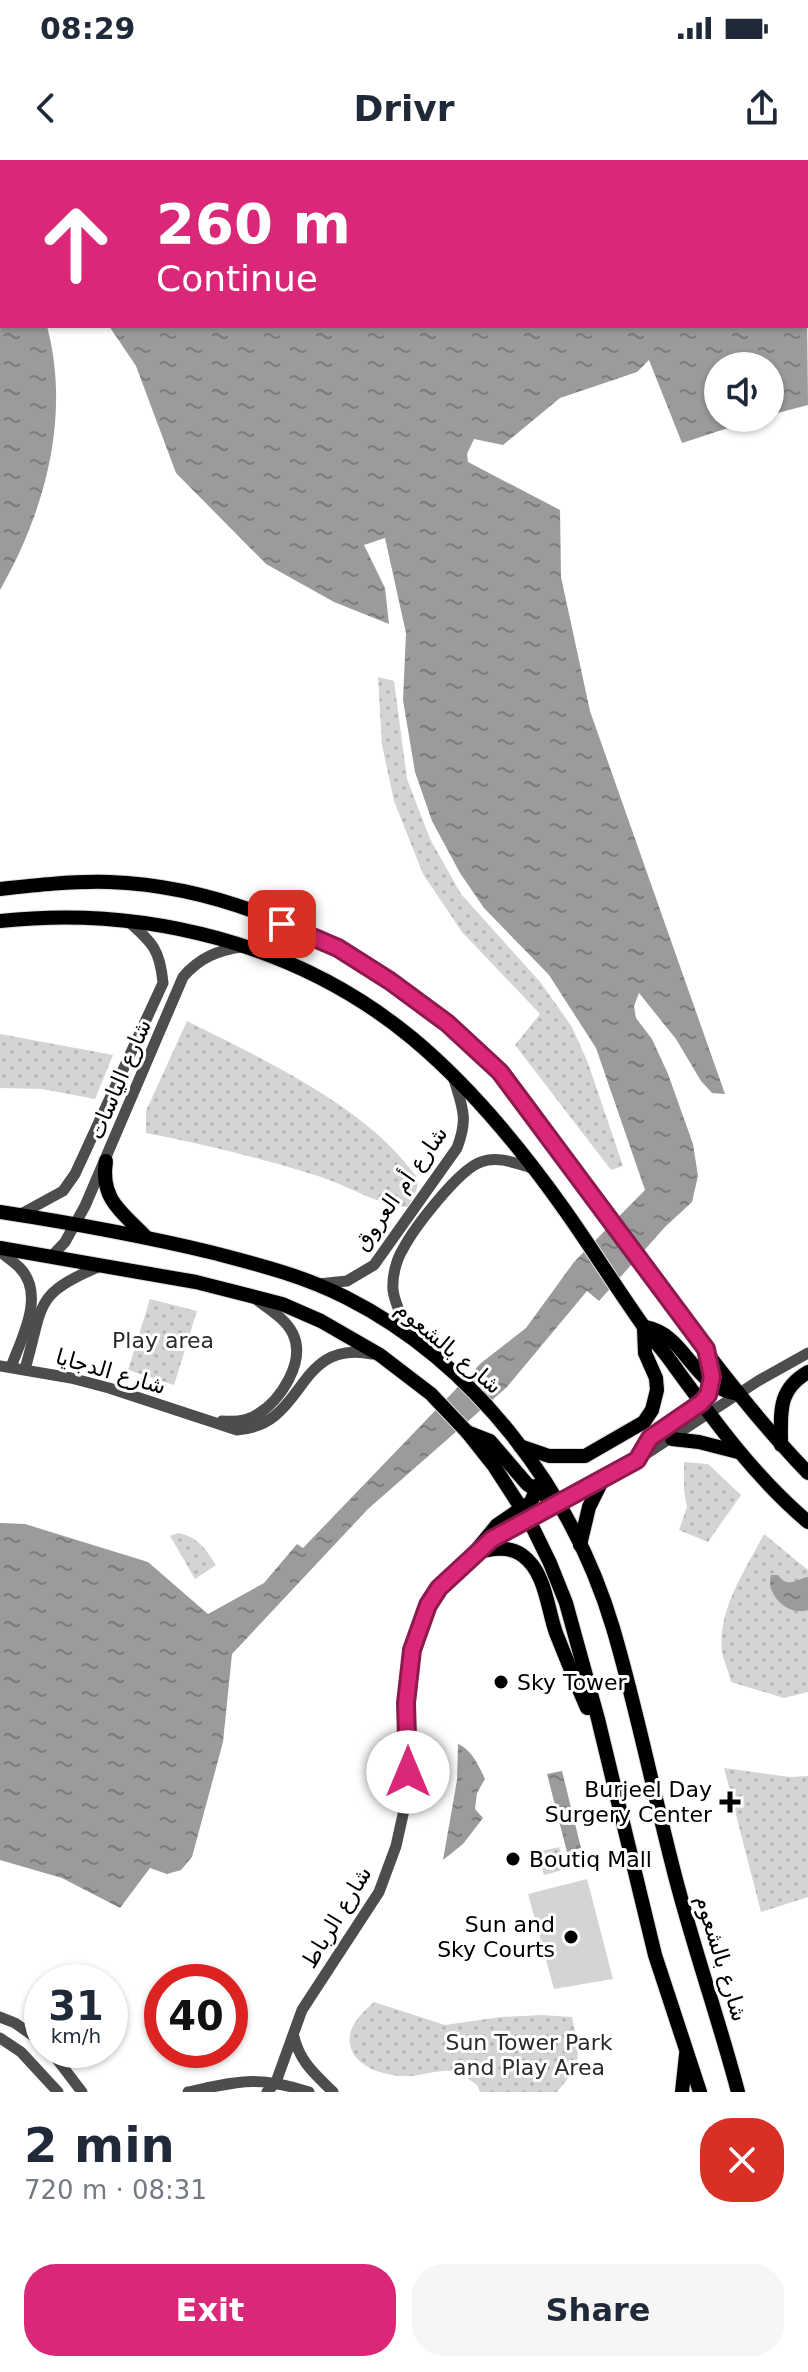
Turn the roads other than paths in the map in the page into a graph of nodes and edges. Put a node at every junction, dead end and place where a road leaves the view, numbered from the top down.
1 (0, 889) edge
2 (0, 921) edge
3 (128, 921) junction
4 (247, 947) junction
5 (453, 1075) junction
6 (106, 1161) junction
7 (535, 1169) junction
8 (0, 1212) edge
9 (19, 1215) junction
10 (76, 1225) junction
11 (146, 1236) junction
12 (0, 1250) edge
13 (51, 1257) junction
14 (377, 1260) junction
15 (101, 1266) junction
16 (395, 1269) junction
17 (317, 1284) junction
18 (253, 1297) junction
19 (644, 1327) junction
20 (411, 1337) junction
21 (706, 1349) junction
22 (808, 1353) edge
23 (380, 1355) junction
24 (6, 1367) edge
25 (25, 1369) junction
26 (808, 1372) edge
27 (711, 1384) junction
28 (739, 1394) junction
29 (704, 1408) junction
30 (209, 1421) junction
31 (467, 1432) junction
32 (672, 1439) junction
33 (781, 1445) junction
34 (520, 1446) junction
35 (738, 1452) junction
36 (637, 1460) junction
37 (535, 1466) junction
38 (808, 1473) edge
39 (604, 1477) junction
40 (536, 1492) junction
41 (558, 1505) junction
42 (526, 1515) junction
43 (808, 1522) edge
44 (580, 1545) junction
45 (474, 1553) junction
46 (598, 1719) junction
47 (0, 2017) edge
48 (24, 2029) edge
49 (294, 2036) junction
50 (0, 2038) edge
51 (687, 2047) junction
52 (64, 2068) edge
53 (734, 2076) junction
54 (276, 2082) junction
55 (58, 2092) edge
56 (82, 2092) edge
57 (188, 2092) edge
58 (267, 2092) edge
59 (309, 2092) edge
60 (333, 2092) edge
61 (682, 2092) edge
62 (700, 2092) edge
63 (738, 2092) edge
64 (750, 2092) edge

1 - 21 main road
2 - 3 main road
3 - 4 main road
3 - 9 street, شارع الياسات
4 - 5 main road
4 - 6 street, شارع الياسات
5 - 7 main road
5 - 14 street, شارع أم العروق
6 - 10 street, شارع الياسات
6 - 11 main road
7 - 16 street, شارع أم العروق
7 - 19 main road
8 - 9 main road, شارع بالشعوم
9 - 10 main road, شارع بالشعوم
10 - 11 main road, شارع بالشعوم
10 - 13 street, شارع الياسات
11 - 17 main road, شارع بالشعوم
12 - 13 main road
12 - 24 street
13 - 15 main road
14 - 16 street
14 - 17 street, شارع أم العروق
15 - 18 main road
15 - 25 street
16 - 20 street, شارع أم العروق
17 - 20 main road, شارع بالشعوم
18 - 23 main road
18 - 30 street, شارع الدجايا
19 - 27 main road
19 - 29 main road
19 - 34 main road
20 - 34 main road, شارع بالشعوم
21 - 27 main road
21 - 28 main road
22 - 28 street
23 - 30 street, شارع الدجايا
23 - 31 main road
24 - 25 street, شارع الدجايا
25 - 30 street, شارع الدجايا
26 - 33 main road
27 - 28 main road
27 - 29 main road
28 - 29 street
28 - 33 main road
29 - 32 street
29 - 35 main road
29 - 36 main road
31 - 40 main road
31 - 42 main road
32 - 35 main road
32 - 36 street
33 - 38 main road
34 - 37 main road, شارع بالشعوم
35 - 43 main road
36 - 39 street
37 - 40 main road
37 - 41 main road, شارع بالشعوم
39 - 41 street
39 - 44 main road
40 - 41 main road
40 - 42 main road
41 - 42 street
41 - 44 main road, شارع بالشعوم
42 - 45 main road
42 - 46 main road
44 - 53 main road, شارع بالشعوم
45 - 46 main road
45 - 49 street, شارع الرباط
46 - 51 main road
47 - 48 street
49 - 54 street, شارع الرباط
49 - 60 street
50 - 55 street
51 - 61 main road
51 - 62 main road
52 - 56 street
53 - 63 main road, شارع بالشعوم
53 - 64 main road
54 - 57 street
54 - 58 street
54 - 59 street

